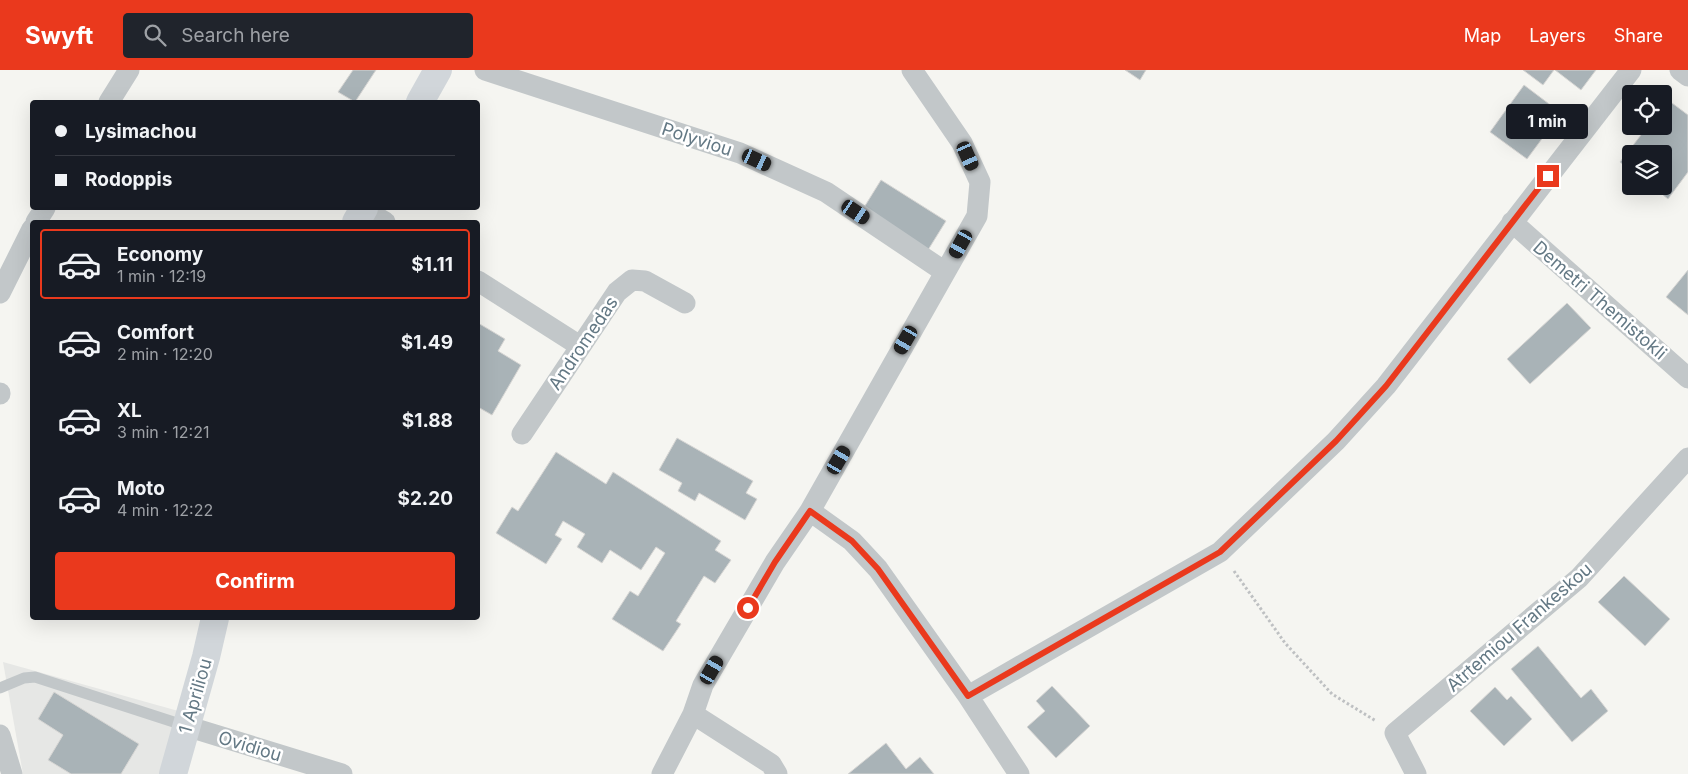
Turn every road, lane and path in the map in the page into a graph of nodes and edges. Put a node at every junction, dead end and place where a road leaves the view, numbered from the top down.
1 (129, 70) edge
2 (438, 70) edge
3 (485, 70) edge
4 (912, 70) edge
5 (1631, 70) edge
6 (1680, 70) edge
7 (1688, 76) edge
8 (110, 100) edge
9 (421, 100) edge
10 (1512, 222) junction
11 (30, 233) edge
12 (945, 272) junction
13 (480, 282) edge
14 (0, 293) edge
15 (686, 303) dead end
16 (580, 346) junction
17 (1688, 378) edge
18 (522, 434) dead end
19 (1688, 458) edge
20 (810, 511) junction
21 (1220, 552) junction
22 (215, 620) edge
23 (0, 688) edge
24 (968, 696) junction
25 (693, 714) junction
26 (186, 726) junction
27 (1395, 733) junction
28 (0, 735) edge
29 (12, 774) edge
30 (173, 774) edge
31 (342, 774) edge
32 (662, 774) edge
33 (777, 774) edge
34 (1019, 774) edge
35 (1416, 774) edge

1 - 8 street
2 - 9 main road
3 - 12 street, Polyviou
4 - 12 street
5 - 10 street
6 - 7 street
10 - 17 street, Demetri Themistokli
10 - 21 street
11 - 14 street
12 - 20 street
13 - 16 street
15 - 16 street, Andromedas
16 - 18 street, Andromedas
19 - 27 street, Atrtemiou Frankeskou
20 - 24 street
20 - 25 street
21 - 24 street
21 - 27 path
22 - 26 main road, 1 Apriliou
23 - 26 lane
24 - 34 street
25 - 32 street
25 - 33 street
26 - 30 main road, 1 Apriliou
26 - 31 street, Ovidiou
27 - 35 street
28 - 29 street

